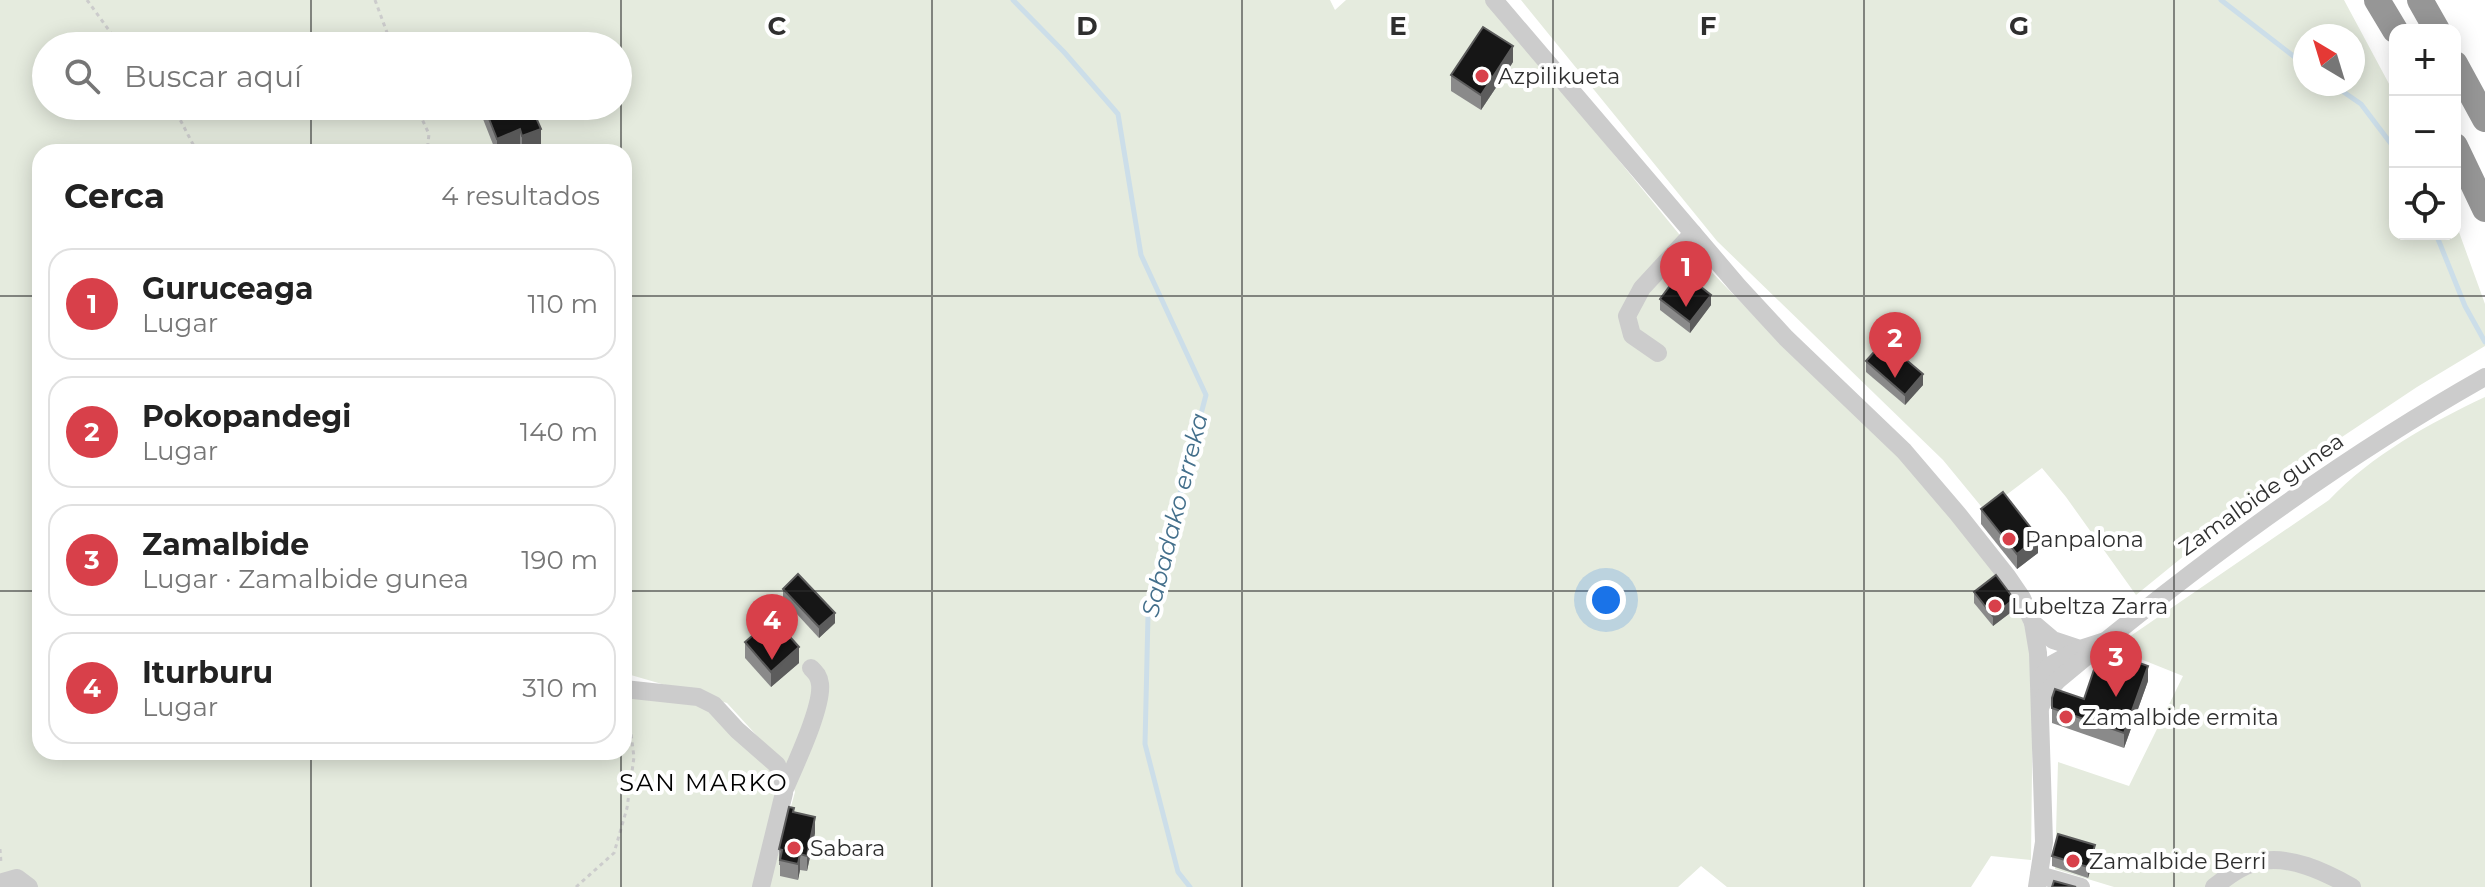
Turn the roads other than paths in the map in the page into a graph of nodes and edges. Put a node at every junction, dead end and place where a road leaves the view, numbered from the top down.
1 (1494, 0) edge
2 (2377, 0) edge
3 (2420, 0) edge
4 (2391, 24) edge
5 (2434, 24) edge
6 (2461, 75) edge
7 (2485, 119) edge
8 (2461, 159) edge
9 (2485, 209) edge
10 (1693, 233) junction
11 (1658, 353) dead end
12 (2485, 377) edge
13 (2033, 623) junction
14 (2105, 641) junction
15 (2080, 649) junction
16 (811, 668) dead end
17 (2039, 683) junction
18 (632, 690) edge
19 (2040, 708) junction
20 (784, 793) junction
21 (2038, 881) edge
22 (1, 887) edge
23 (29, 887) edge
24 (761, 887) edge
25 (2081, 887) edge
26 (2214, 887) edge
27 (2352, 887) edge

1 - 10 street
2 - 4 highway
3 - 5 highway
6 - 7 highway
8 - 9 highway
10 - 11 street
10 - 13 street
12 - 14 street, Zamalbide gunea
13 - 15 street
13 - 17 street
14 - 15 street
14 - 19 street, Zamalbide gunea
15 - 17 street
16 - 20 street
17 - 19 street
18 - 20 street
19 - 21 street
20 - 24 street
21 - 25 street
22 - 23 street
26 - 27 street

